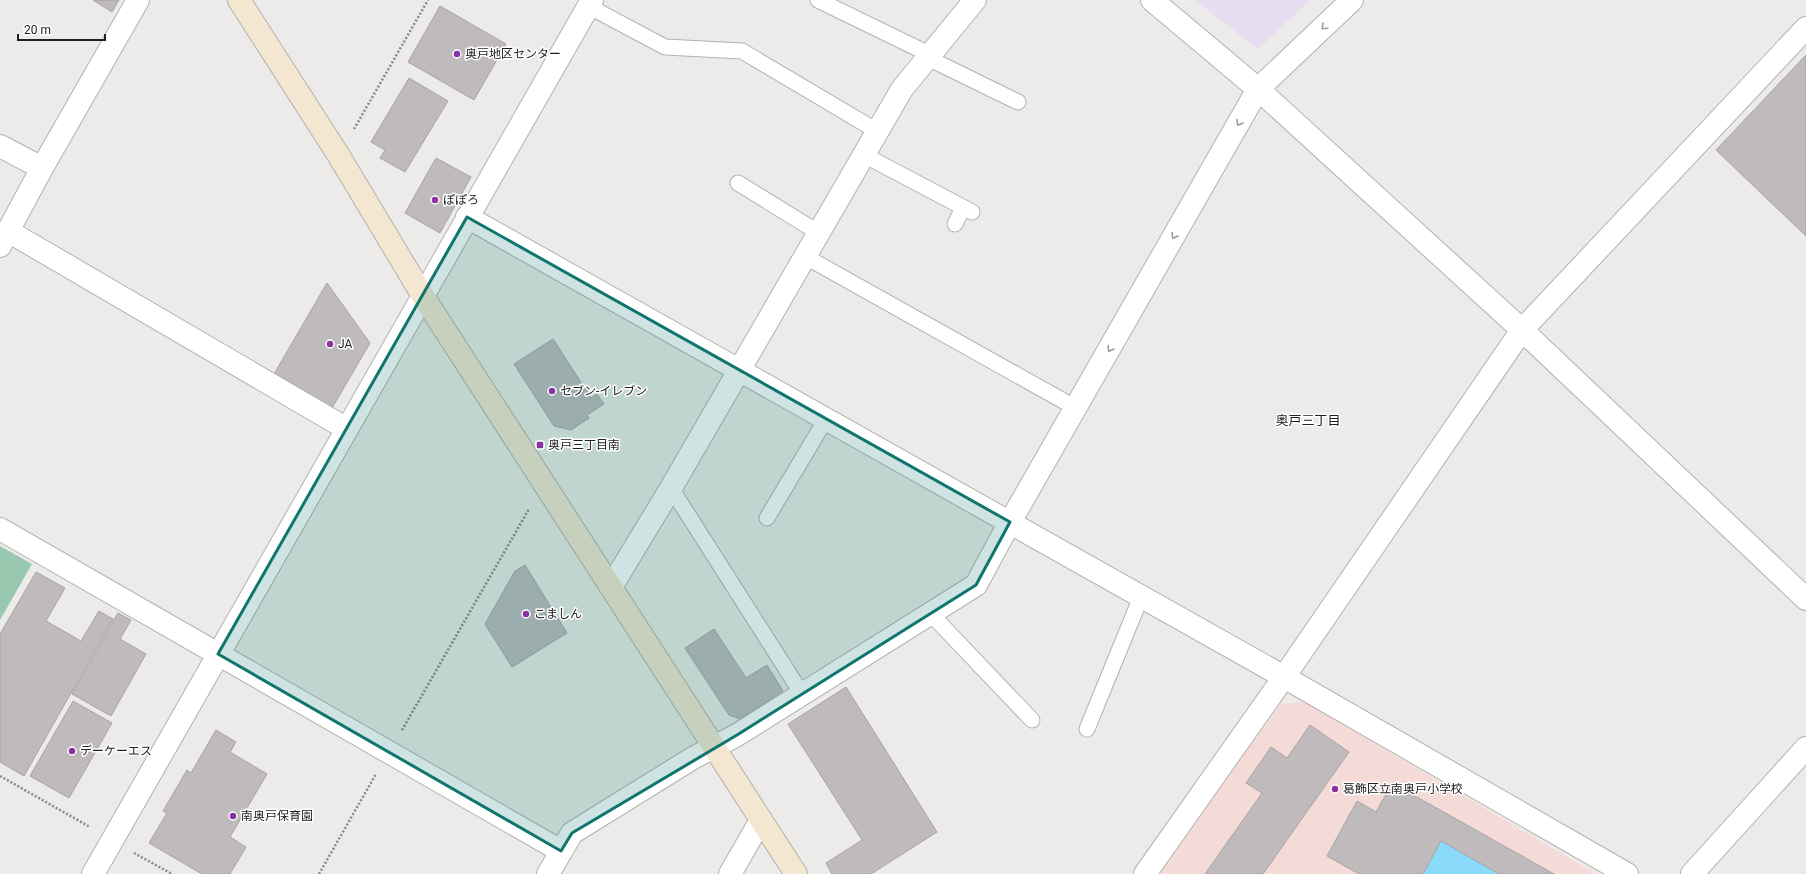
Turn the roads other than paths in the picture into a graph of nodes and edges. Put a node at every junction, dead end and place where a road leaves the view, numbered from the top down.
1 (138, 0) edge
2 (239, 0) edge
3 (818, 0) edge
4 (975, 0) edge
5 (1152, 0) edge
6 (1352, 0) edge
7 (590, 3) edge
8 (1806, 28) edge
9 (930, 57) junction
10 (1258, 89) junction
11 (1018, 102) dead end
12 (877, 131) junction
13 (0, 146) edge
14 (864, 155) junction
15 (42, 168) junction
16 (738, 183) dead end
17 (467, 217) junction
18 (955, 224) dead end
19 (819, 233) junction
20 (4, 238) edge
21 (806, 257) junction
22 (423, 296) junction
23 (1522, 330) junction
24 (740, 370) junction
25 (1076, 408) junction
26 (826, 419) junction
27 (347, 430) junction
28 (670, 488) junction
29 (767, 518) dead end
30 (1010, 522) junction
31 (0, 529) edge
32 (610, 587) junction
33 (1141, 597) junction
34 (1806, 599) edge
35 (930, 613) junction
36 (218, 654) junction
37 (1284, 677) junction
38 (802, 694) junction
39 (1032, 720) dead end
40 (1087, 729) dead end
41 (714, 748) junction
42 (1806, 748) edge
43 (761, 820) junction
44 (561, 850) junction
45 (93, 874) edge
46 (548, 874) edge
47 (730, 874) edge
48 (796, 874) edge
49 (1145, 874) edge
50 (1627, 874) edge
51 (1692, 874) edge

1 - 15 street
2 - 22 street
3 - 9 lane
4 - 9 street
5 - 10 street
6 -> 10 street
7 - 12 lane
7 - 17 street
8 - 23 street
9 - 11 lane
9 - 12 street
10 - 23 street
10 -> 25 street
12 - 14 street
13 - 15 street
14 - 18 lane
14 - 19 street
15 - 20 street
16 - 19 lane
17 - 22 street
17 - 24 street
19 - 21 street
20 - 27 street
21 - 24 street
21 - 25 lane
22 - 27 street
22 - 32 street
23 - 34 street
23 - 37 street
24 - 26 street
24 - 28 street
25 - 30 street
26 - 29 lane
26 - 30 street
27 - 36 street
28 - 32 street
28 - 38 lane
30 - 33 street
30 - 35 street
31 - 36 street
32 - 41 street
33 - 37 street
33 - 40 lane
35 - 38 street
35 - 39 lane
36 - 44 street
36 - 45 street
37 - 49 street
37 - 50 street
38 - 41 street
41 - 43 street
41 - 44 street
42 - 51 street
43 - 47 street
43 - 48 street
44 - 46 street

